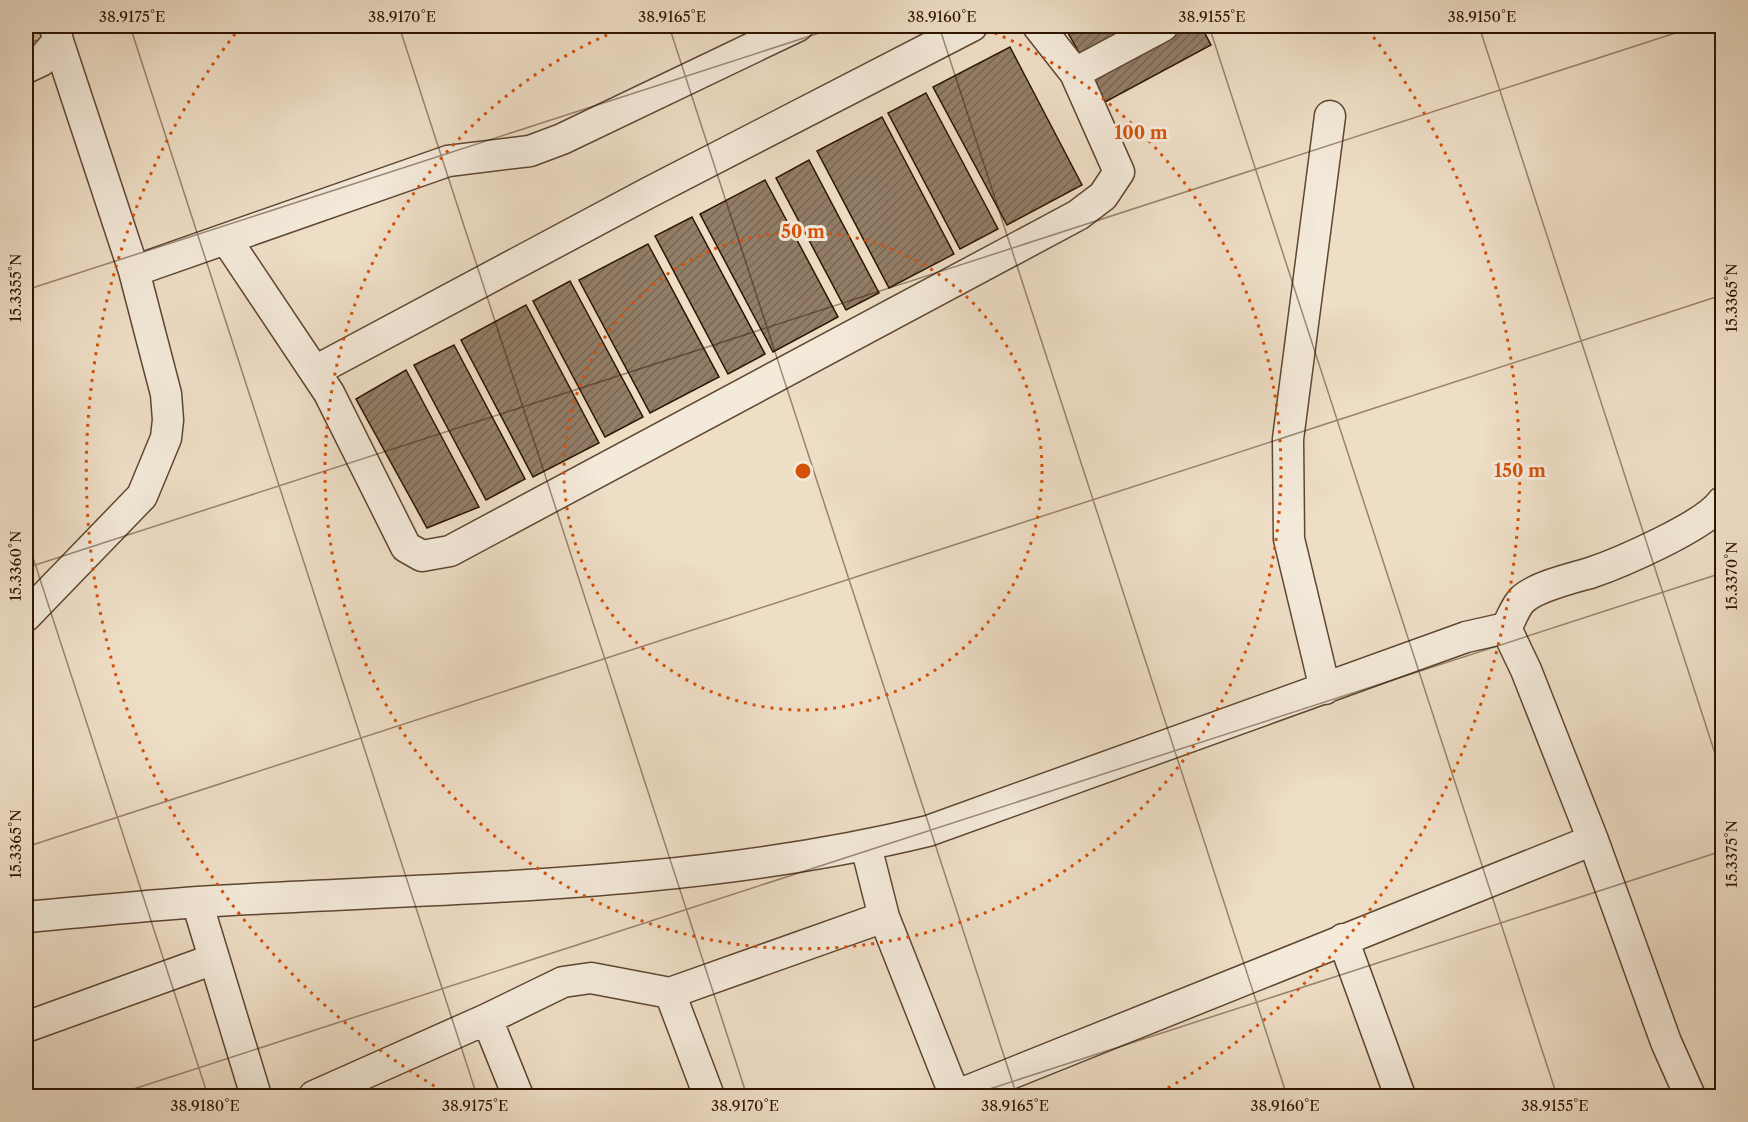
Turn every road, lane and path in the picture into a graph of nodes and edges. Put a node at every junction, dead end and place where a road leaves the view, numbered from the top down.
1 (798, 26) edge
2 (972, 26) edge
3 (1038, 26) edge
4 (1163, 26) edge
5 (56, 33) edge
6 (26, 68) edge
7 (1076, 73) junction
8 (1330, 116) dead end
9 (226, 239) junction
10 (134, 271) junction
11 (315, 371) junction
12 (1722, 502) edge
13 (26, 616) edge
14 (1506, 628) junction
15 (1325, 689) junction
16 (1593, 840) junction
17 (866, 846) junction
18 (197, 902) junction
19 (26, 917) edge
20 (884, 917) junction
21 (1342, 939) junction
22 (214, 959) junction
23 (670, 993) junction
24 (487, 1019) junction
25 (26, 1027) edge
26 (256, 1096) edge
27 (314, 1096) edge
28 (518, 1096) edge
29 (709, 1096) edge
30 (1400, 1096) edge
31 (1690, 1096) edge

1 - 9 street
2 - 11 street
3 - 7 street
4 - 7 street
5 - 6 street
5 - 10 street
7 - 11 street
8 - 15 street
9 - 10 street
9 - 11 street
10 - 13 street
12 - 14 street
14 - 15 street
14 - 16 street
15 - 17 street
16 - 21 street
16 - 31 street
17 - 18 street
17 - 20 street
18 - 19 street
18 - 22 street
20 - 21 street
20 - 23 street
21 - 30 street
22 - 25 street
22 - 26 street
23 - 24 street
23 - 29 street
24 - 27 street
24 - 28 street

